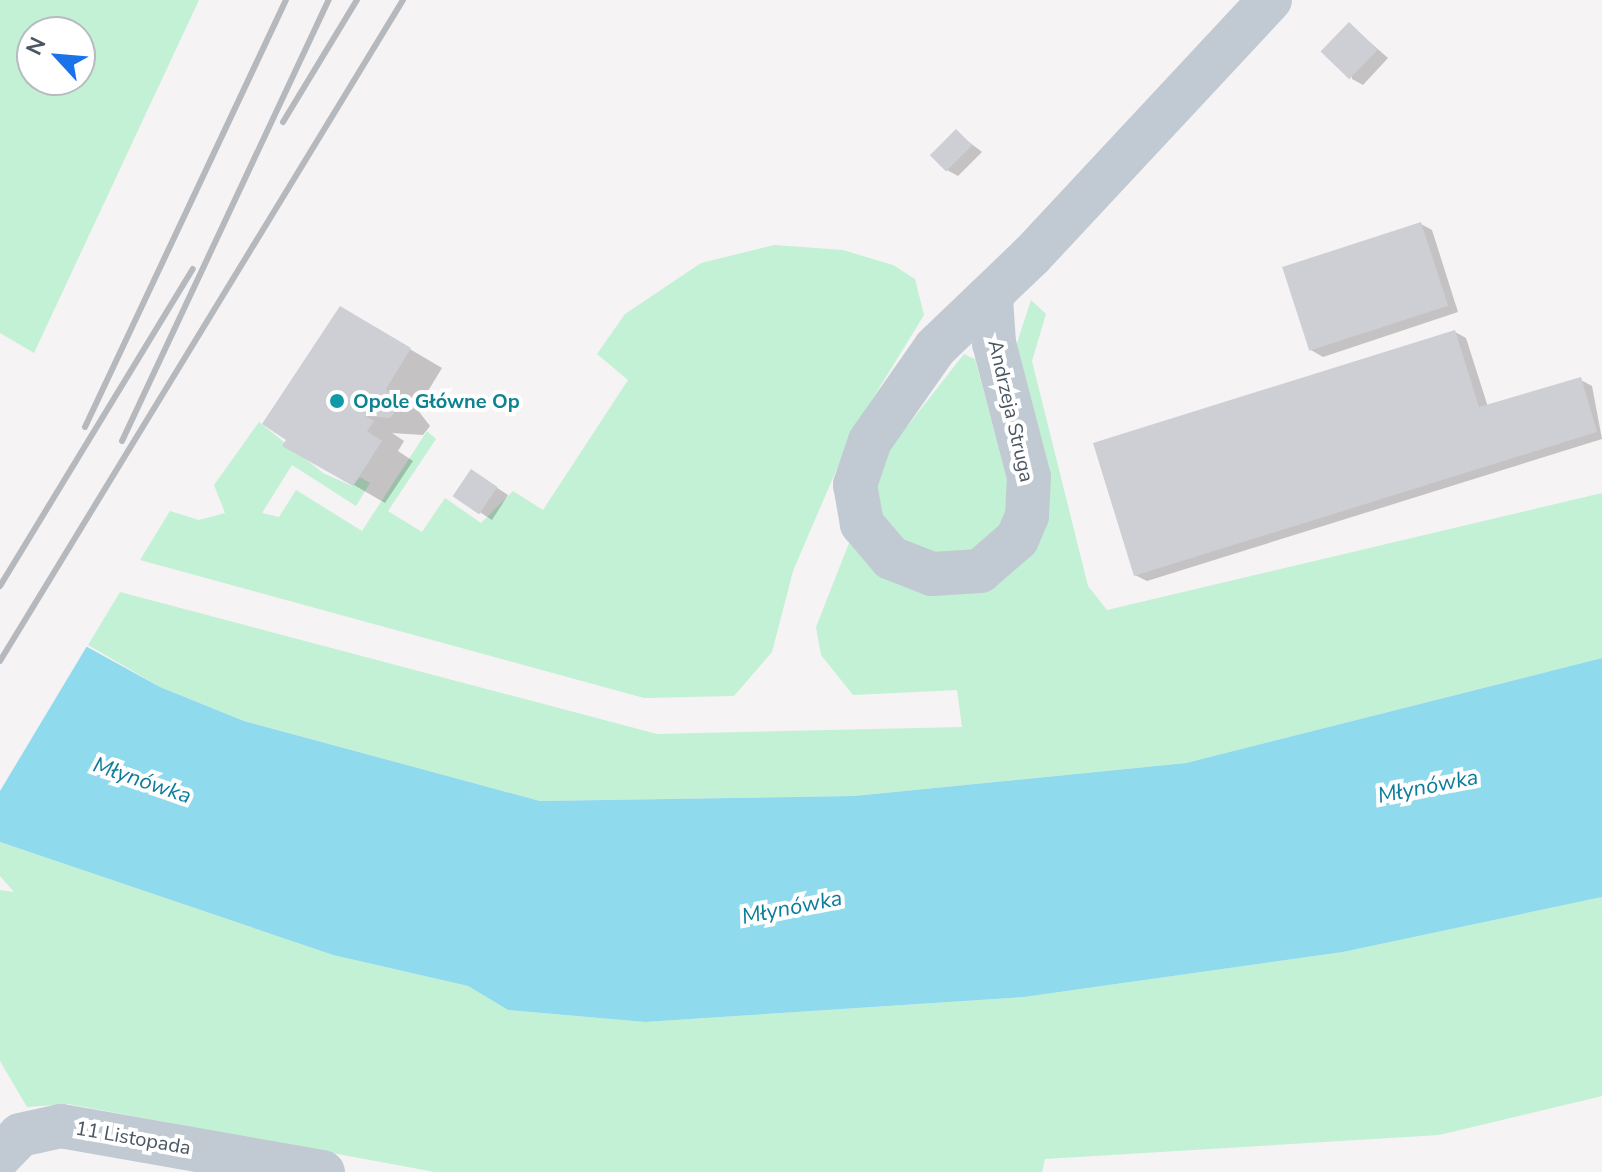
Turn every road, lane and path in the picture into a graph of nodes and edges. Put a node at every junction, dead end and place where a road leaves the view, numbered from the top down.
1 (1270, 0) edge
2 (991, 298) junction
3 (0, 1156) edge
4 (323, 1172) edge

1 - 2 street, Andrzeja Struga
2 - 2 street, Andrzeja Struga
3 - 4 street, 11 Listopada

